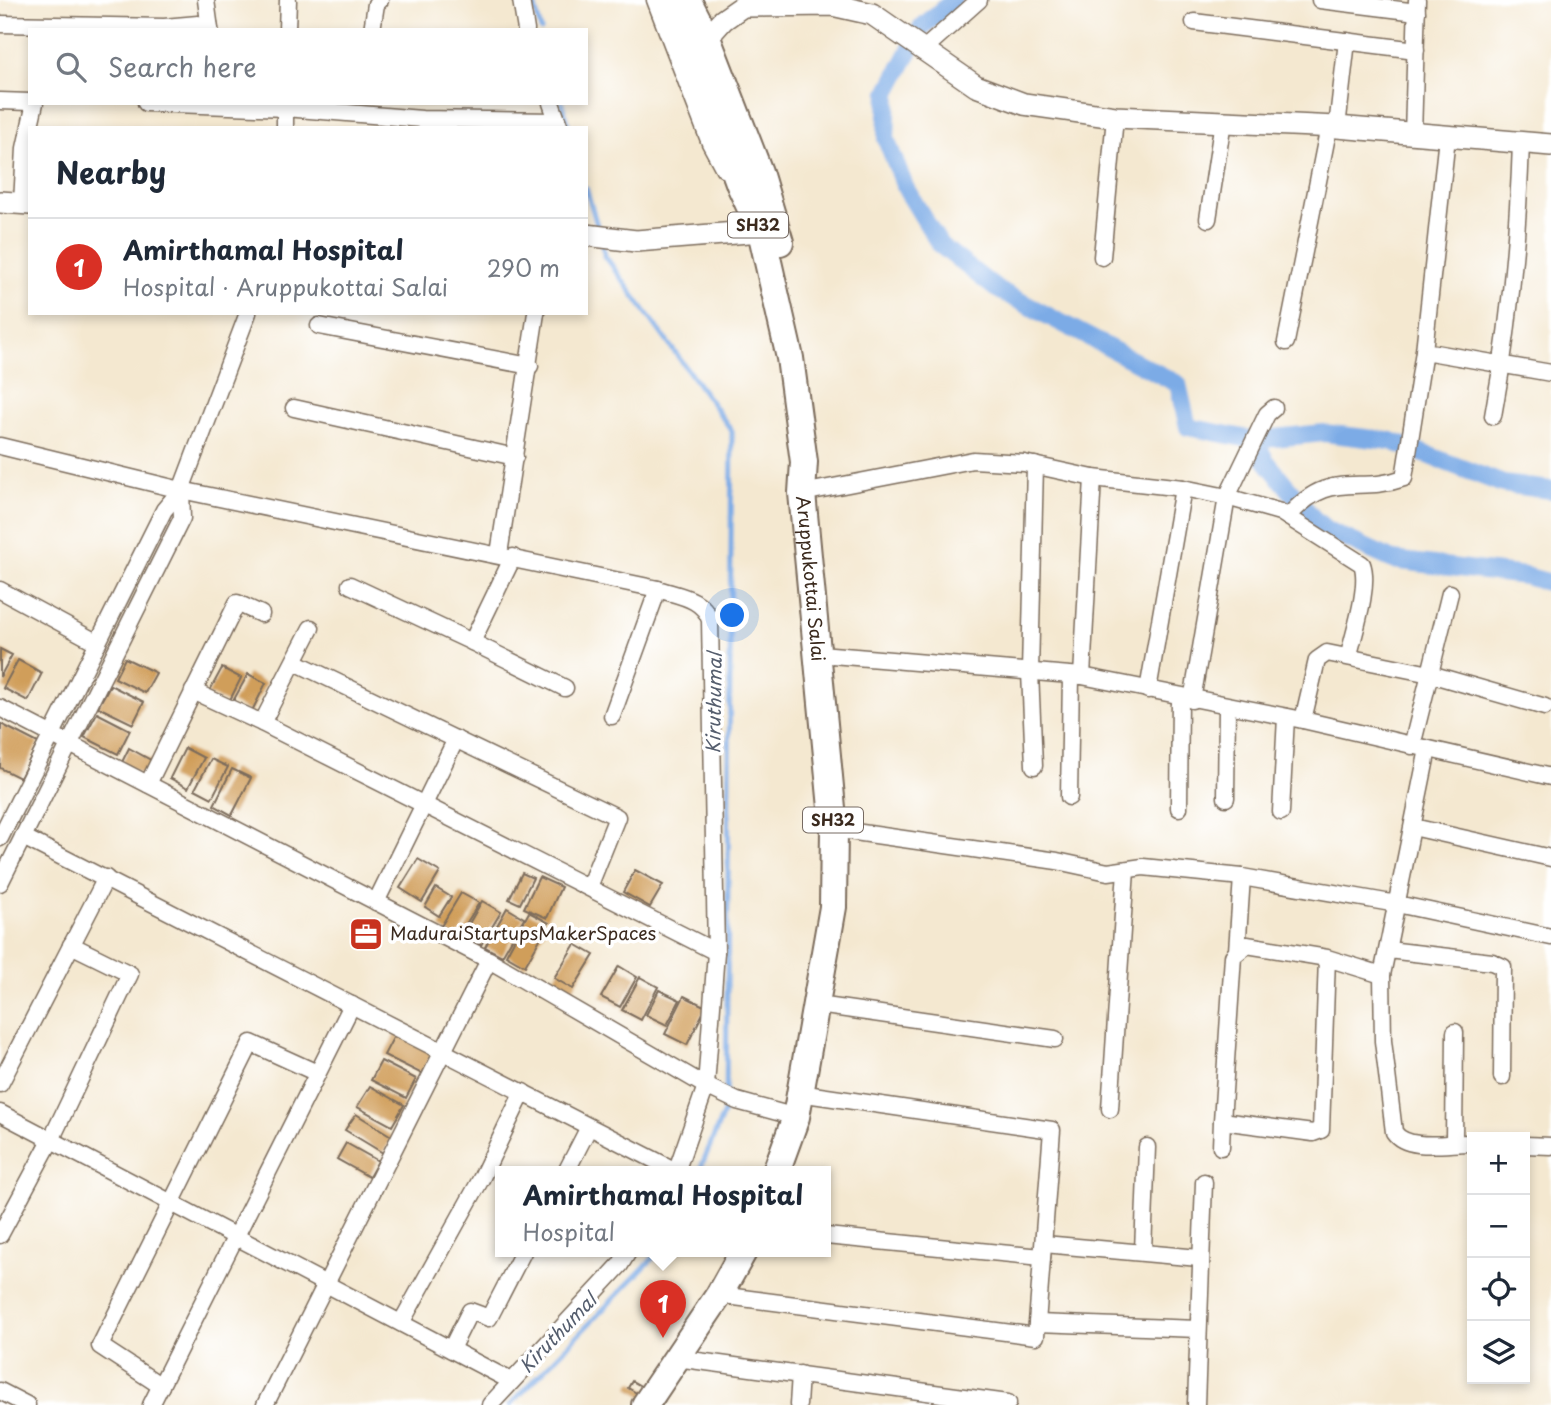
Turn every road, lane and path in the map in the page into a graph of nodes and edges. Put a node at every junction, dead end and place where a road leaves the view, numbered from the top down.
1 (206, 0) edge
2 (288, 0) edge
3 (380, 0) edge
4 (520, 0) edge
5 (655, 0) edge
6 (672, 0) edge
7 (688, 0) edge
8 (979, 0) edge
9 (1320, 0) edge
10 (1417, 6) edge
11 (1194, 22) dead end
12 (0, 24) edge
13 (42, 26) edge
14 (208, 28) edge
15 (210, 28) edge
16 (287, 28) edge
17 (372, 28) edge
18 (526, 28) edge
19 (707, 38) junction
20 (1347, 41) junction
21 (924, 49) junction
22 (1416, 50) junction
23 (0, 101) edge
24 (28, 102) edge
25 (35, 105) edge
26 (248, 105) edge
27 (552, 105) edge
28 (285, 106) edge
29 (364, 108) edge
30 (1115, 117) junction
31 (1223, 121) junction
32 (559, 124) edge
33 (30, 126) edge
34 (285, 126) edge
35 (1333, 126) junction
36 (28, 134) edge
37 (1413, 135) junction
38 (1447, 137) junction
39 (1521, 143) junction
40 (1551, 145) edge
41 (740, 185) junction
42 (0, 202) edge
43 (26, 204) edge
44 (1208, 219) dead end
45 (761, 230) junction
46 (588, 235) edge
47 (1102, 257) dead end
48 (247, 315) edge
49 (536, 315) edge
50 (319, 326) dead end
51 (1286, 342) dead end
52 (1424, 351) junction
53 (1503, 365) junction
54 (530, 366) junction
55 (1551, 373) edge
56 (294, 408) dead end
57 (1274, 408) dead end
58 (1493, 416) dead end
59 (0, 446) edge
60 (515, 457) junction
61 (804, 462) junction
62 (1035, 465) junction
63 (1093, 478) junction
64 (1183, 488) junction
65 (181, 490) junction
66 (802, 493) junction
67 (1227, 497) junction
68 (1292, 512) junction
69 (506, 556) junction
70 (351, 585) dead end
71 (658, 589) junction
72 (0, 590) edge
73 (1450, 593) dead end
74 (261, 614) dead end
75 (311, 628) dead end
76 (472, 642) junction
77 (98, 643) junction
78 (820, 654) junction
79 (1349, 655) junction
80 (295, 662) junction
81 (1030, 672) junction
82 (1430, 674) junction
83 (1076, 676) junction
84 (565, 688) dead end
85 (1148, 690) junction
86 (193, 691) junction
87 (1186, 699) junction
88 (1227, 706) junction
89 (1545, 707) dead end
90 (0, 708) edge
91 (612, 716) dead end
92 (1286, 717) junction
93 (1304, 720) junction
94 (262, 723) junction
95 (52, 736) junction
96 (456, 739) junction
97 (70, 745) junction
98 (1420, 747) junction
99 (1034, 766) dead end
100 (1551, 776) edge
101 (148, 784) junction
102 (1069, 797) dead end
103 (1226, 798) dead end
104 (426, 803) junction
105 (1179, 808) dead end
106 (1281, 812) dead end
107 (1413, 827) junction
108 (2, 829) edge
109 (834, 829) junction
110 (23, 837) junction
111 (1551, 858) edge
112 (1126, 870) junction
113 (1242, 877) junction
114 (106, 878) junction
115 (0, 883) edge
116 (589, 887) junction
117 (376, 902) junction
118 (1397, 904) junction
119 (1551, 937) edge
120 (71, 945) junction
121 (1388, 950) junction
122 (1237, 951) junction
123 (716, 952) junction
124 (1327, 958) junction
125 (489, 960) junction
126 (1382, 975) junction
127 (352, 1004) junction
128 (818, 1005) junction
129 (1455, 1032) dead end
130 (1055, 1040) dead end
131 (443, 1052) junction
132 (317, 1073) junction
133 (1502, 1077) dead end
134 (0, 1084) edge
135 (711, 1088) junction
136 (523, 1093) junction
137 (797, 1105) junction
138 (1110, 1109) dead end
139 (0, 1113) edge
140 (1222, 1121) junction
141 (589, 1126) junction
142 (51, 1140) junction
143 (1454, 1142) junction
144 (1467, 1143) edge
145 (1530, 1145) edge
146 (1551, 1146) edge
147 (1147, 1147) dead end
148 (1221, 1147) dead end
149 (569, 1166) edge
150 (665, 1166) edge
151 (678, 1166) edge
152 (778, 1166) edge
153 (1204, 1182) dead end
154 (174, 1204) junction
155 (0, 1235) edge
156 (236, 1236) junction
157 (831, 1236) edge
158 (1043, 1250) junction
159 (1143, 1251) junction
160 (520, 1257) edge
161 (625, 1257) edge
162 (740, 1257) edge
163 (1199, 1258) junction
164 (326, 1283) junction
165 (719, 1295) junction
166 (401, 1322) junction
167 (1037, 1323) junction
168 (1198, 1329) junction
169 (451, 1349) junction
170 (676, 1358) junction
171 (800, 1374) junction
172 (511, 1381) junction
173 (161, 1386) junction
174 (0, 1391) edge
175 (918, 1398) edge
176 (1008, 1403) dead end
177 (27, 1405) edge
178 (151, 1405) edge
179 (265, 1405) edge
180 (490, 1405) edge
181 (645, 1405) edge
182 (798, 1405) edge
183 (1196, 1405) edge

1 - 15 street
2 - 16 street
3 - 17 street
4 - 18 street
5 - 41 street
6 - 41 main road, Aruppukottai Salai / SH32
7 - 19 main road
8 - 21 street
9 - 10 street
10 - 22 street
11 - 20 street
12 - 13 street
13 - 14 street
19 - 21 street
19 - 61 main road
20 - 22 street
20 - 35 street
21 - 30 street
22 - 37 street
23 - 24 street
25 - 33 street
26 - 28 street
27 - 32 street
28 - 29 street
28 - 34 street
29 - 32 street
30 - 31 street
30 - 47 street
31 - 35 street
31 - 44 street
35 - 37 street
35 - 51 street
36 - 43 street
37 - 38 street
38 - 39 street
38 - 52 street
39 - 40 street
39 - 53 street
41 - 45 main road, Aruppukottai Salai / SH32
42 - 43 street
45 - 46 street
45 - 61 main road, Aruppukottai Salai / SH32
48 - 65 street
49 - 54 street
50 - 54 street
52 - 53 street
52 - 68 street
53 - 55 street
53 - 58 street
54 - 60 street
56 - 60 street
57 - 67 street
59 - 65 street
60 - 69 street
61 - 66 main road, Aruppukottai Salai / SH32
62 - 63 street
62 - 66 street
62 - 81 street
63 - 64 street
63 - 83 street
64 - 67 street
64 - 85 street
65 - 69 street
65 - 77 street
65 - 97 street
66 - 78 main road, Aruppukottai Salai / SH32
67 - 68 street
67 - 87 street
68 - 79 street
69 - 71 street
69 - 76 street
70 - 76 street
71 - 91 street
71 - 123 street
72 - 77 street
73 - 82 street
74 - 86 street
75 - 80 street
76 - 84 street
77 - 95 street
78 - 81 street
78 - 109 main road, Aruppukottai Salai / SH32
79 - 82 street
79 - 93 street
80 - 94 street
80 - 96 street
81 - 83 street
81 - 99 street
82 - 89 street
82 - 98 street
83 - 85 street
83 - 102 street
85 - 87 street
86 - 94 street
86 - 101 street
87 - 88 street
87 - 105 street
88 - 92 street
88 - 103 street
90 - 95 street
92 - 93 street
92 - 106 street
93 - 98 street
94 - 104 street
95 - 97 street
95 - 108 street
96 - 104 street
96 - 116 street
97 - 101 street
97 - 110 street
98 - 100 street
98 - 107 street
101 - 117 street
104 - 116 street
104 - 117 street
107 - 111 street
107 - 118 street
109 - 112 street
109 - 128 main road, Aruppukottai Salai / SH32
110 - 114 street
110 - 115 street
112 - 113 street
112 - 138 street
113 - 118 street
113 - 122 street
114 - 120 street
114 - 127 street
116 - 123 street
117 - 125 street
118 - 119 street
118 - 121 street
120 - 134 street
120 - 142 street
121 - 126 street
121 - 133 street
122 - 124 street
122 - 140 street
123 - 135 street
124 - 126 street
124 - 140 street
125 - 131 street
125 - 135 street
126 - 143 street
127 - 131 street
127 - 132 street
128 - 130 street
128 - 137 main road, Aruppukottai Salai / SH32
129 - 143 street
131 - 136 street
131 - 164 street
132 - 154 street
132 - 156 street
135 - 137 street
135 - 151 street
136 - 141 street
136 - 166 street
137 - 152 main road, Aruppukottai Salai / SH32
137 - 158 street
139 - 142 street
140 - 148 street
141 - 149 street
141 - 150 street
142 - 154 street
142 - 155 street
143 - 144 street
145 - 146 street
147 - 159 street
153 - 163 street
154 - 156 street
154 - 173 street
156 - 164 street
156 - 173 street
157 - 158 street
158 - 159 street
158 - 167 street
159 - 163 street
160 - 169 street
161 - 172 street
162 - 165 main road
163 - 168 street
164 - 166 street
164 - 179 street
165 - 167 street
165 - 170 main road
166 - 169 street
167 - 168 street
168 - 183 street
169 - 172 street
170 - 171 street
170 - 181 main road
171 - 175 street
171 - 182 street
172 - 180 street
173 - 178 street
174 - 177 street
175 - 176 street

